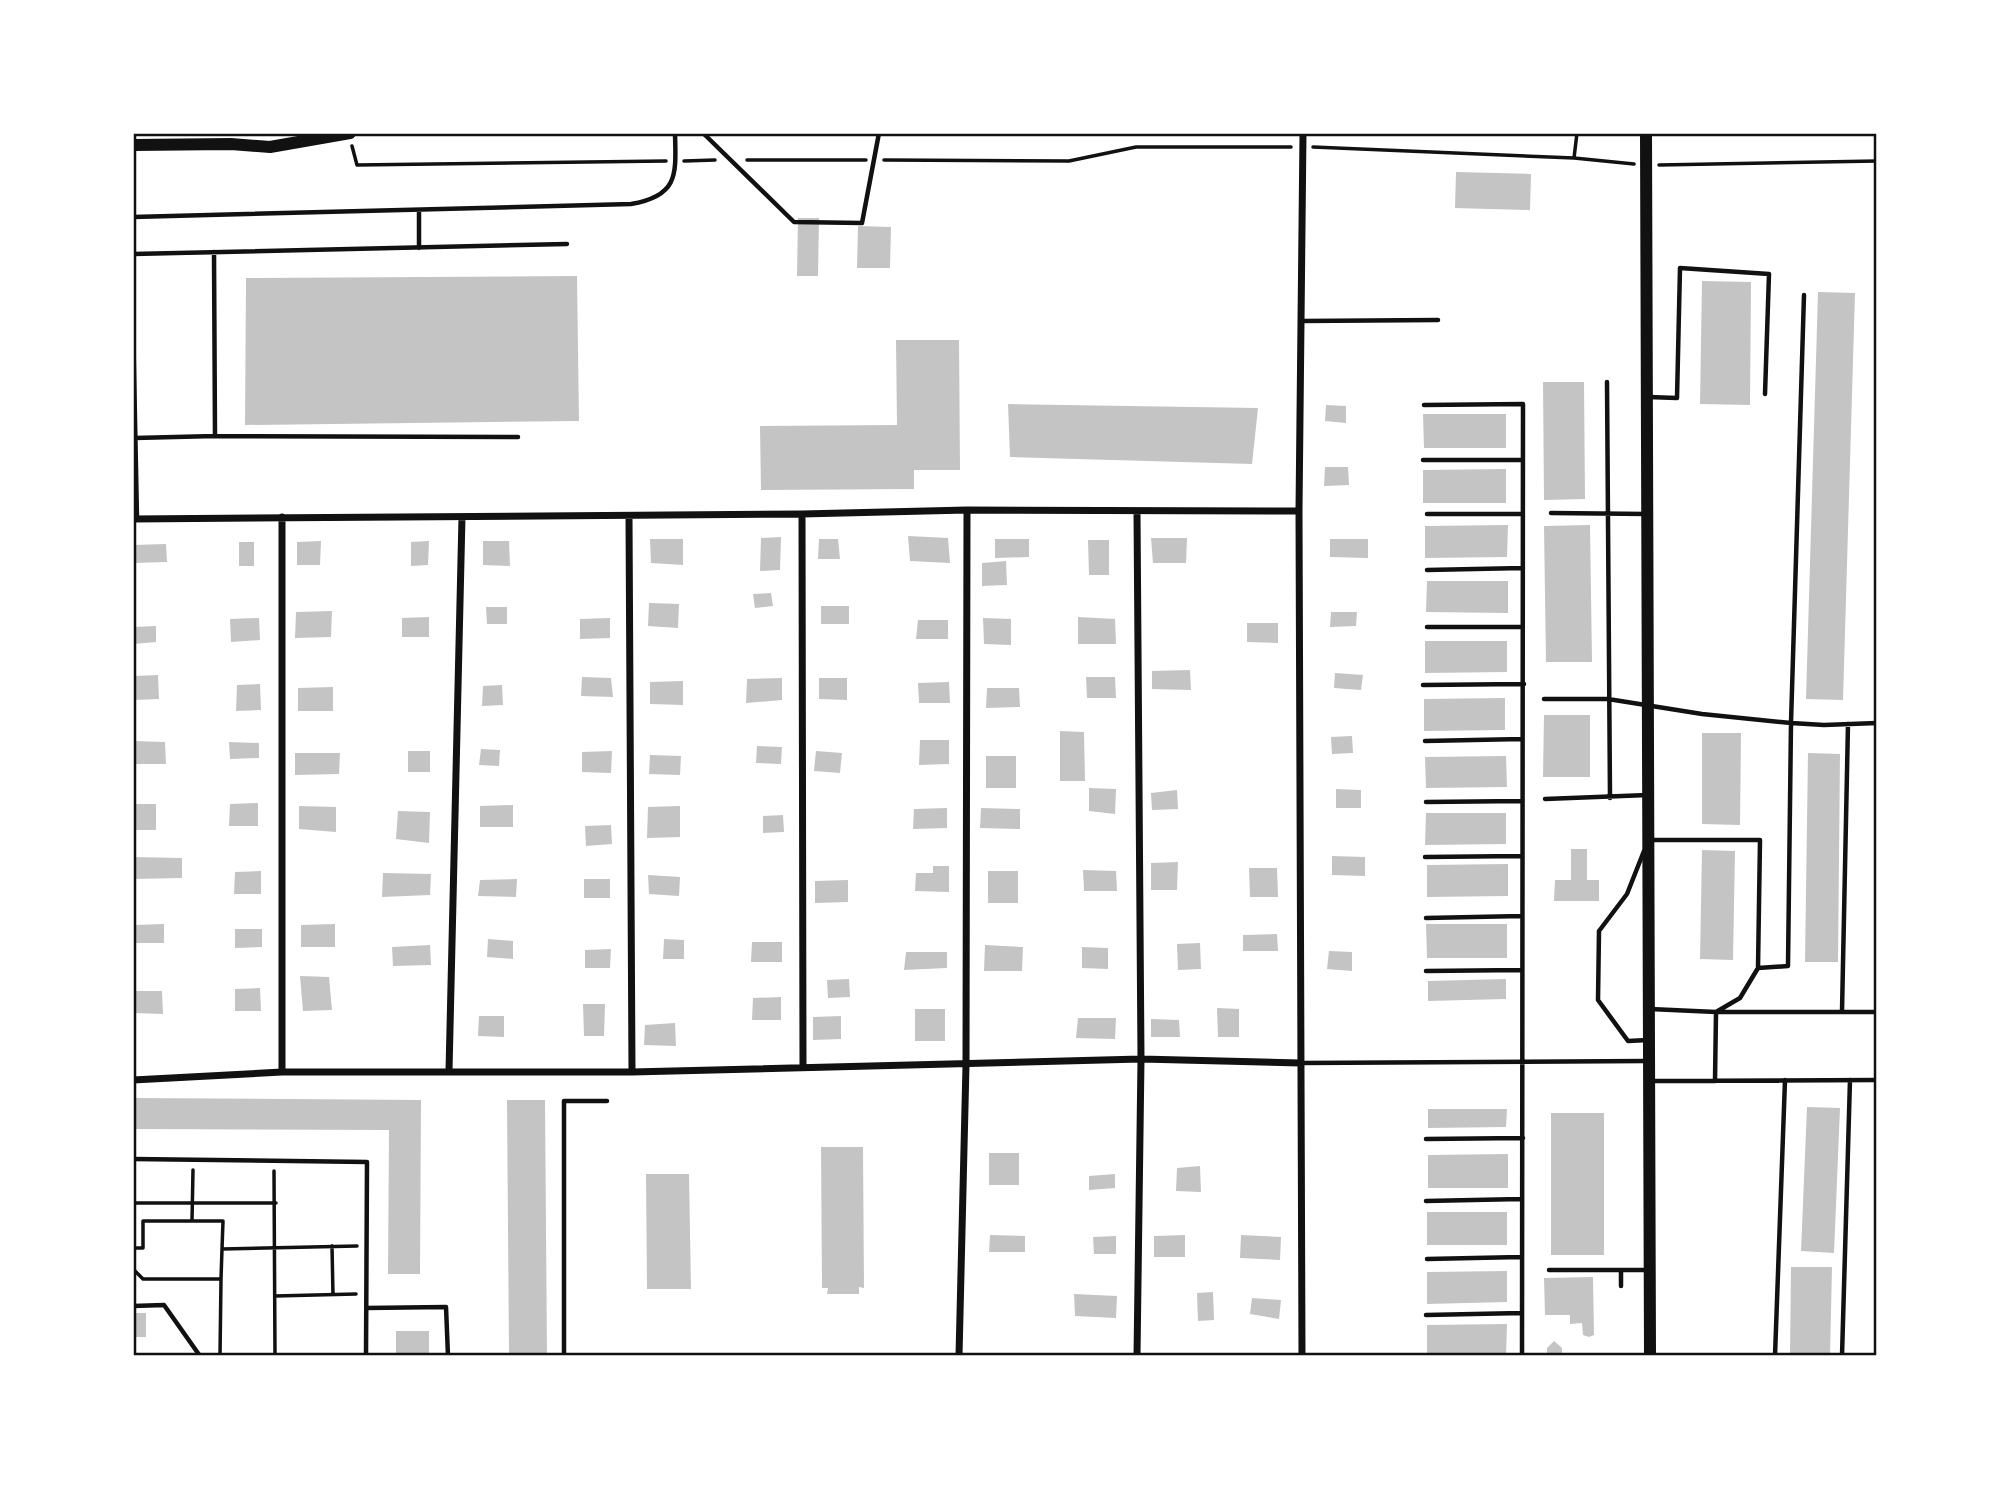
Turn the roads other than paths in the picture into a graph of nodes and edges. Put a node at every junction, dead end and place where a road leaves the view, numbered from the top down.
1 (258, 133) edge
2 (675, 133) edge
3 (703, 133) edge
4 (879, 133) edge
5 (1303, 133) edge
6 (1646, 133) edge
7 (351, 139) edge
8 (230, 144) junction
9 (133, 145) edge
10 (419, 210) junction
11 (133, 217) edge
12 (567, 244) dead end
13 (419, 248) junction
14 (214, 252) junction
15 (133, 254) edge
16 (1804, 295) dead end
17 (133, 320) edge
18 (1438, 320) dead end
19 (1301, 321) junction
20 (1607, 382) dead end
21 (1765, 394) dead end
22 (1647, 397) junction
23 (1424, 405) dead end
24 (215, 436) junction
25 (518, 437) dead end
26 (135, 438) edge
27 (1423, 460) dead end
28 (1523, 460) junction
29 (967, 510) junction
30 (1299, 511) junction
31 (1137, 512) junction
32 (1551, 513) dead end
33 (802, 514) junction
34 (1427, 514) dead end
35 (1521, 514) junction
36 (1608, 514) junction
37 (1648, 514) junction
38 (629, 516) junction
39 (282, 517) junction
40 (462, 517) junction
41 (135, 519) edge
42 (1523, 568) junction
43 (1427, 570) dead end
44 (1427, 627) dead end
45 (1522, 627) junction
46 (1524, 684) junction
47 (1423, 685) dead end
48 (1544, 699) dead end
49 (1608, 699) junction
50 (1649, 704) junction
51 (1791, 723) junction
52 (1877, 723) edge
53 (1848, 724) junction
54 (1522, 739) junction
55 (1425, 741) dead end
56 (1649, 795) junction
57 (1610, 798) junction
58 (1545, 799) dead end
59 (1522, 801) junction
60 (1426, 802) dead end
61 (1649, 839) junction
62 (1522, 856) junction
63 (1425, 857) dead end
64 (1522, 916) junction
65 (1426, 918) dead end
66 (1758, 968) junction
67 (1522, 970) junction
68 (1426, 971) dead end
69 (1649, 1009) junction
70 (1716, 1012) junction
71 (1842, 1012) junction
72 (1877, 1012) edge
73 (1649, 1040) junction
74 (1141, 1059) junction
75 (1649, 1061) junction
76 (1300, 1063) junction
77 (1522, 1063) junction
78 (966, 1065) junction
79 (803, 1067) junction
80 (449, 1071) junction
81 (282, 1072) junction
82 (632, 1072) junction
83 (133, 1080) edge
84 (1785, 1080) junction
85 (1850, 1080) junction
86 (1877, 1080) edge
87 (1649, 1081) junction
88 (1715, 1081) junction
89 (607, 1101) dead end
90 (1523, 1138) junction
91 (1426, 1139) dead end
92 (133, 1159) edge
93 (1521, 1199) junction
94 (1426, 1200) dead end
95 (1521, 1257) junction
96 (1427, 1259) dead end
97 (1650, 1269) junction
98 (1549, 1270) dead end
99 (1621, 1270) junction
100 (1621, 1286) dead end
101 (133, 1306) edge
102 (366, 1308) junction
103 (1522, 1313) junction
104 (1426, 1315) dead end
105 (200, 1356) edge
106 (366, 1356) edge
107 (448, 1356) edge
108 (564, 1356) edge
109 (960, 1356) edge
110 (1137, 1356) edge
111 (1302, 1356) edge
112 (1522, 1356) edge
113 (1650, 1356) edge
114 (1775, 1356) edge
115 (1842, 1356) edge

1 - 8 main road
2 - 10 lane
3 - 4 lane
5 - 19 street
6 - 22 main road
7 - 8 main road
8 - 9 main road
10 - 11 lane
10 - 13 lane
12 - 13 lane
13 - 14 lane
14 - 15 lane
14 - 24 lane
16 - 51 lane
17 - 26 lane
18 - 19 lane
19 - 30 street
20 - 36 lane
21 - 22 lane
22 - 37 main road
23 - 28 lane
24 - 25 lane
24 - 26 lane
26 - 41 lane
27 - 28 lane
28 - 35 lane
29 - 31 street
29 - 33 street
29 - 78 street
30 - 31 street
30 - 76 street
31 - 74 street
32 - 36 lane
33 - 38 street
33 - 79 street
34 - 35 lane
35 - 42 lane
36 - 37 lane
36 - 49 lane
37 - 50 main road
38 - 40 street
38 - 82 street
39 - 40 street
39 - 41 street
39 - 81 street
40 - 80 street
42 - 43 lane
42 - 45 lane
44 - 45 lane
45 - 46 lane
46 - 47 lane
46 - 54 lane
48 - 49 lane
49 - 50 lane
49 - 57 lane
50 - 51 lane
50 - 56 main road
51 - 53 lane
51 - 66 lane
52 - 53 lane
53 - 71 lane
54 - 55 lane
54 - 59 lane
56 - 57 lane
56 - 61 main road
57 - 58 lane
59 - 60 lane
59 - 62 lane
61 - 66 lane
61 - 69 main road
61 - 73 lane
62 - 63 lane
62 - 64 lane
64 - 65 lane
64 - 67 lane
66 - 70 lane
67 - 68 lane
67 - 77 lane
69 - 70 lane
69 - 73 main road
70 - 71 lane
70 - 88 lane
71 - 72 lane
73 - 75 main road
74 - 76 street
74 - 78 street
74 - 110 street
75 - 77 lane
75 - 87 main road
76 - 77 lane
76 - 111 street
77 - 90 lane
78 - 79 street
78 - 109 street
79 - 82 street
80 - 81 street
80 - 82 street
81 - 83 street
84 - 85 lane
84 - 88 lane
84 - 114 lane
85 - 86 lane
85 - 115 lane
87 - 88 lane
87 - 97 main road
89 - 108 lane
90 - 91 lane
90 - 93 lane
92 - 102 lane
93 - 94 lane
93 - 95 lane
95 - 96 lane
95 - 103 lane
97 - 99 lane
97 - 113 main road
98 - 99 lane
99 - 100 lane
101 - 105 lane
102 - 106 lane
102 - 107 lane
103 - 104 lane
103 - 112 lane

